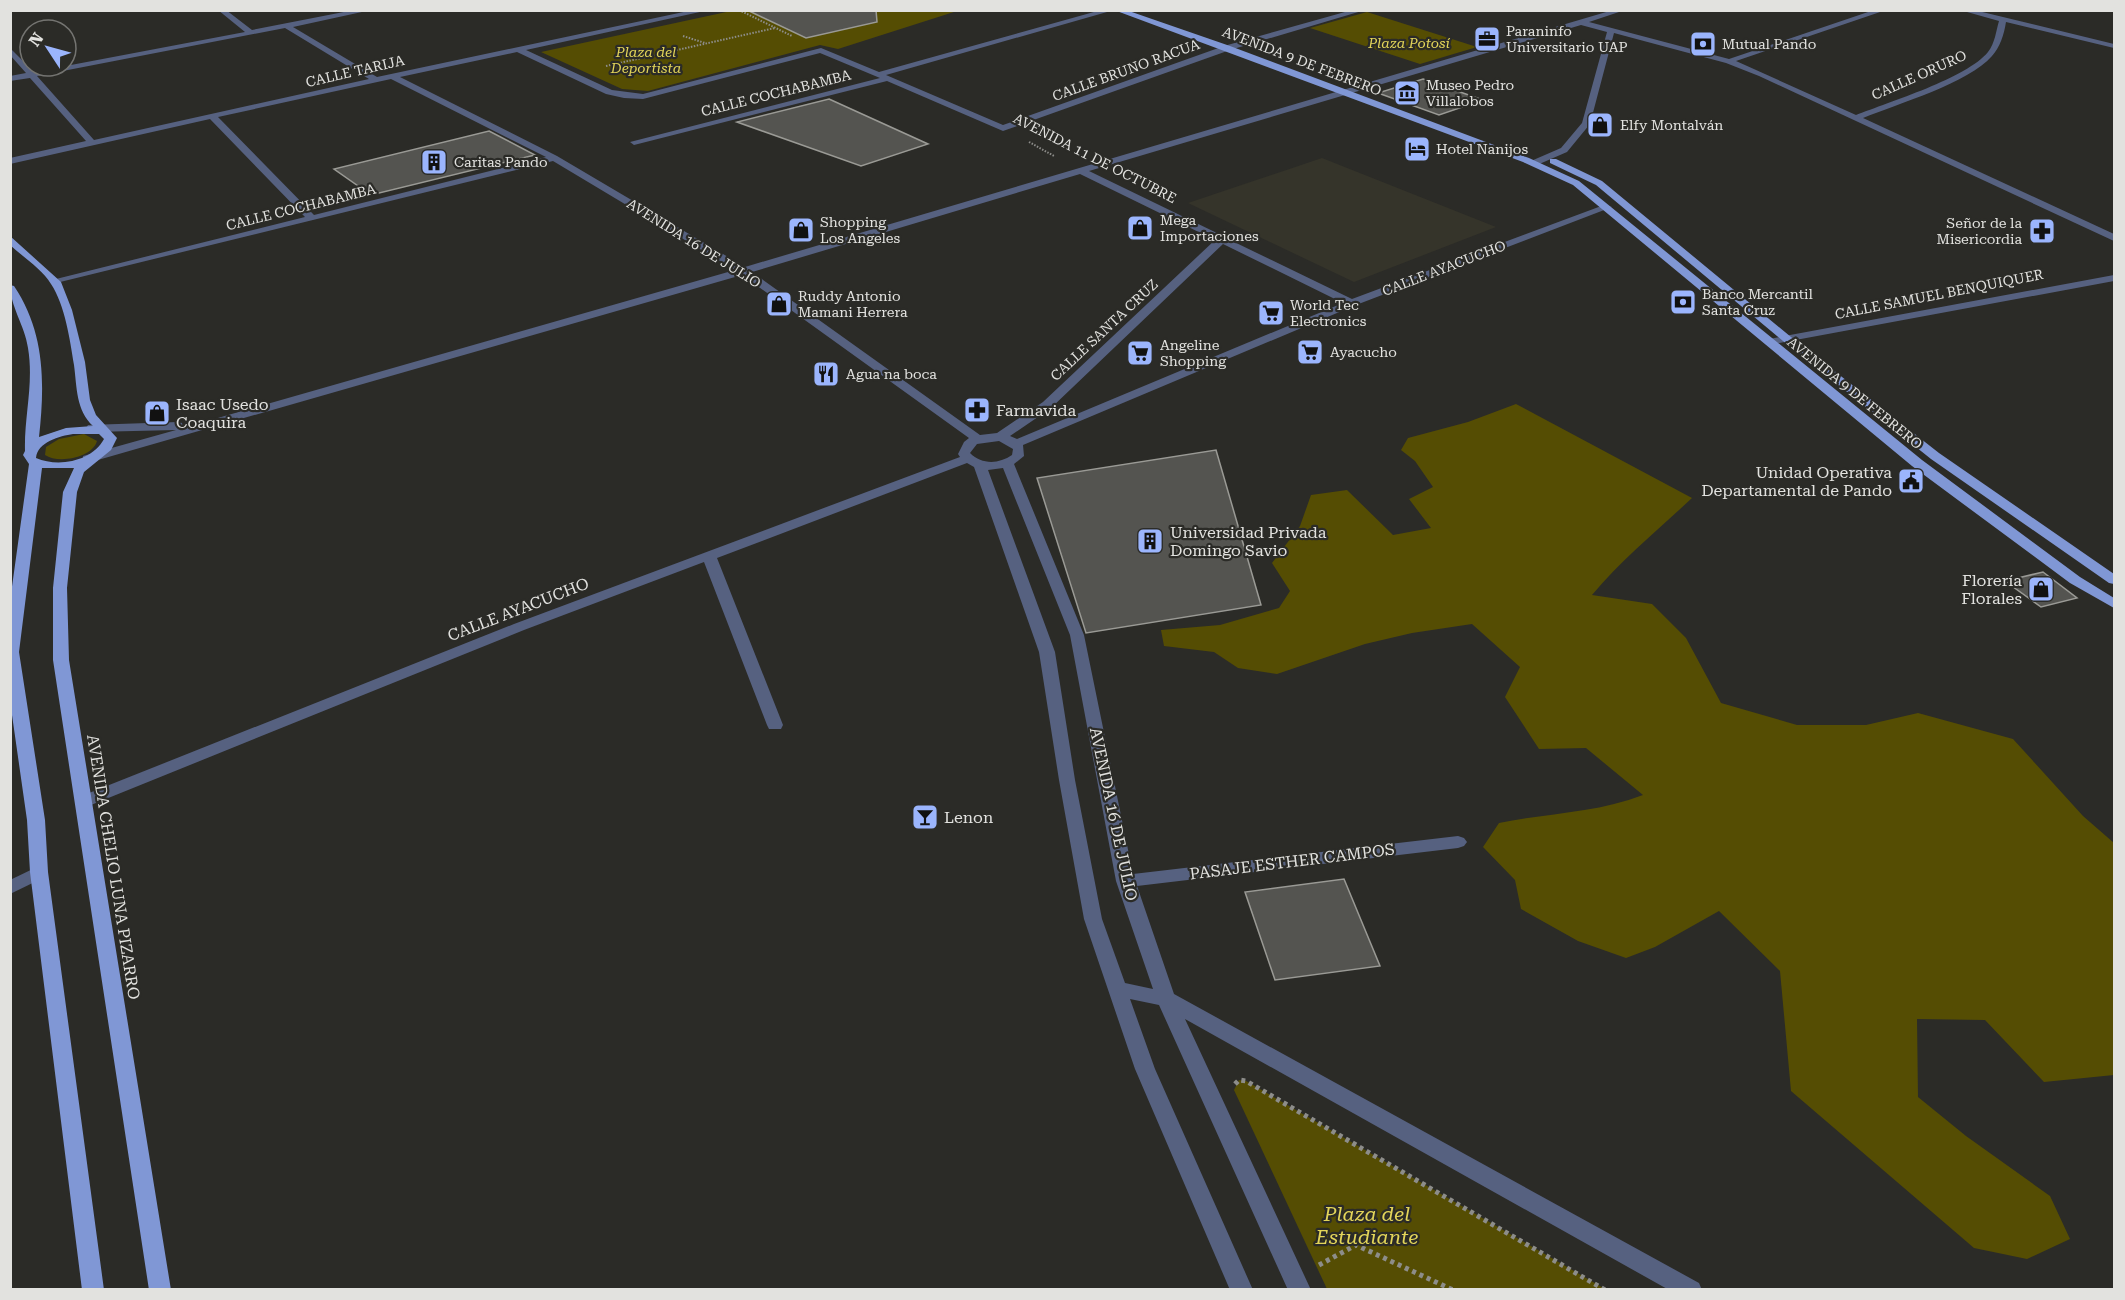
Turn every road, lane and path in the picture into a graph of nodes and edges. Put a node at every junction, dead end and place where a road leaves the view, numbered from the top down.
1 (221, 10) edge
2 (368, 10) edge
3 (706, 10) edge
4 (739, 10) edge
5 (1110, 10) edge
6 (1117, 10) edge
7 (1140, 10) edge
8 (1362, 10) edge
9 (1882, 10) edge
10 (1963, 10) edge
11 (1620, 11) edge
12 (1579, 22) junction
13 (2002, 22) junction
14 (285, 26) junction
15 (775, 28) junction
16 (250, 32) junction
17 (1611, 32) junction
18 (1242, 44) junction
19 (2115, 46) edge
20 (1227, 48) junction
21 (517, 49) junction
22 (821, 50) junction
23 (1729, 61) junction
24 (78, 66) edge
25 (572, 74) junction
26 (880, 74) junction
27 (392, 76) junction
28 (33, 78) edge
29 (890, 78) junction
30 (377, 80) junction
31 (1357, 90) junction
32 (1344, 93) junction
33 (213, 117) junction
34 (1858, 117) junction
35 (1003, 128) junction
36 (634, 142) dead end
37 (92, 143) junction
38 (554, 158) junction
39 (1546, 158) junction
40 (10, 161) edge
41 (1534, 163) junction
42 (1080, 171) junction
43 (1607, 207) junction
44 (312, 218) junction
45 (2079, 224) junction
46 (1223, 238) junction
47 (2115, 238) edge
48 (10, 239) edge
49 (2115, 249) edge
50 (744, 271) junction
51 (2115, 278) edge
52 (56, 282) junction
53 (10, 288) edge
54 (1352, 303) junction
55 (1787, 339) junction
56 (1769, 342) junction
57 (214, 422) junction
58 (101, 430) junction
59 (999, 437) junction
60 (978, 439) junction
61 (1016, 444) junction
62 (33, 457) junction
63 (88, 458) junction
64 (974, 462) junction
65 (1007, 463) junction
66 (709, 556) junction
67 (2115, 580) edge
68 (2115, 604) edge
69 (775, 726) dead end
70 (85, 801) junction
71 (1458, 842) dead end
72 (39, 872) junction
73 (1125, 881) junction
74 (10, 888) edge
75 (1117, 989) junction
76 (1166, 999) junction
77 (1246, 1081) dead end
78 (1316, 1267) dead end
79 (93, 1290) edge
80 (160, 1290) edge
81 (1242, 1290) edge
82 (1300, 1290) edge
83 (1454, 1290) edge
84 (1605, 1290) edge
85 (1691, 1290) edge

1 - 16 street
2 - 14 street
3 - 21 street, CALLE TARIJA
4 - 15 path
5 - 26 street
6 - 20 main road, AVENIDA 9 DE FEBRERO
7 - 18 main road, AVENIDA 9 DE FEBRERO
8 - 18 street, CALLE BRUNO RACUA
9 - 23 street
10 - 13 street
11 - 12 street
12 - 17 street
12 - 31 street
13 - 19 street
13 - 34 street, CALLE ORURO
14 - 16 street
14 - 30 street
15 - 22 path
15 - 25 path
16 - 24 street
17 - 23 street
17 - 39 street
18 - 20 street, CALLE BRUNO RACUA
18 - 31 main road, AVENIDA 9 DE FEBRERO
20 - 32 main road, AVENIDA 9 DE FEBRERO
20 - 35 street, CALLE BRUNO RACUA
21 - 25 street
21 - 27 street, CALLE TARIJA
22 - 25 street
22 - 26 street, AVENIDA 11 DE OCTUBRE
23 - 34 street
26 - 29 street, AVENIDA 11 DE OCTUBRE
27 - 30 street, CALLE TARIJA
27 - 38 street, AVENIDA 16 DE JULIO
28 - 37 street
29 - 35 street, AVENIDA 11 DE OCTUBRE
29 - 36 street, CALLE COCHABAMBA
30 - 33 street, CALLE TARIJA
31 - 32 street
31 - 39 main road, AVENIDA 9 DE FEBRERO
32 - 41 main road, AVENIDA 9 DE FEBRERO
32 - 42 street
33 - 37 street, CALLE TARIJA
33 - 44 street
34 - 45 street
35 - 42 path, AVENIDA 11 DE OCTUBRE
37 - 40 street, CALLE TARIJA
38 - 44 street, CALLE COCHABAMBA
38 - 50 street, AVENIDA 16 DE JULIO
39 - 41 street
39 - 55 main road, AVENIDA 9 DE FEBRERO
41 - 43 main road, AVENIDA 9 DE FEBRERO
42 - 46 street, AVENIDA 11 DE OCTUBRE
42 - 50 street
43 - 54 street, CALLE AYACUCHO
43 - 56 main road, AVENIDA 9 DE FEBRERO
44 - 52 street, CALLE COCHABAMBA
45 - 47 street
45 - 49 street
46 - 54 street, AVENIDA 11 DE OCTUBRE
46 - 59 street, CALLE SANTA CRUZ
48 - 52 main road
50 - 57 street
50 - 60 street, AVENIDA 16 DE JULIO
51 - 55 street, CALLE SAMUEL BENQUIQUER
52 - 58 main road
53 - 62 main road
54 - 61 street, CALLE AYACUCHO
55 - 56 street, CALLE SAMUEL BENQUIQUER
55 - 67 main road, AVENIDA 9 DE FEBRERO
56 - 68 main road, AVENIDA 9 DE FEBRERO
57 - 58 street
57 - 63 street
58 - 62 main road
58 - 63 main road, AVENIDA CHELIO LUNA PIZARRO
59 - 60 street
59 - 61 street
60 - 64 street
61 - 65 street
62 - 63 main road
62 - 72 main road
63 - 70 main road, AVENIDA CHELIO LUNA PIZARRO
64 - 65 street, CALLE AYACUCHO
64 - 66 street, CALLE AYACUCHO
64 - 75 street
65 - 73 street, AVENIDA 16 DE JULIO
66 - 69 street
66 - 70 street, CALLE AYACUCHO
70 - 80 main road, AVENIDA CHELIO LUNA PIZARRO
71 - 73 street, PASAJE ESTHER CAMPOS
72 - 74 street
72 - 79 main road
73 - 76 street, AVENIDA 16 DE JULIO
75 - 76 street
75 - 81 street
76 - 82 street, AVENIDA 16 DE JULIO
76 - 85 street
77 - 84 path
78 - 83 path

